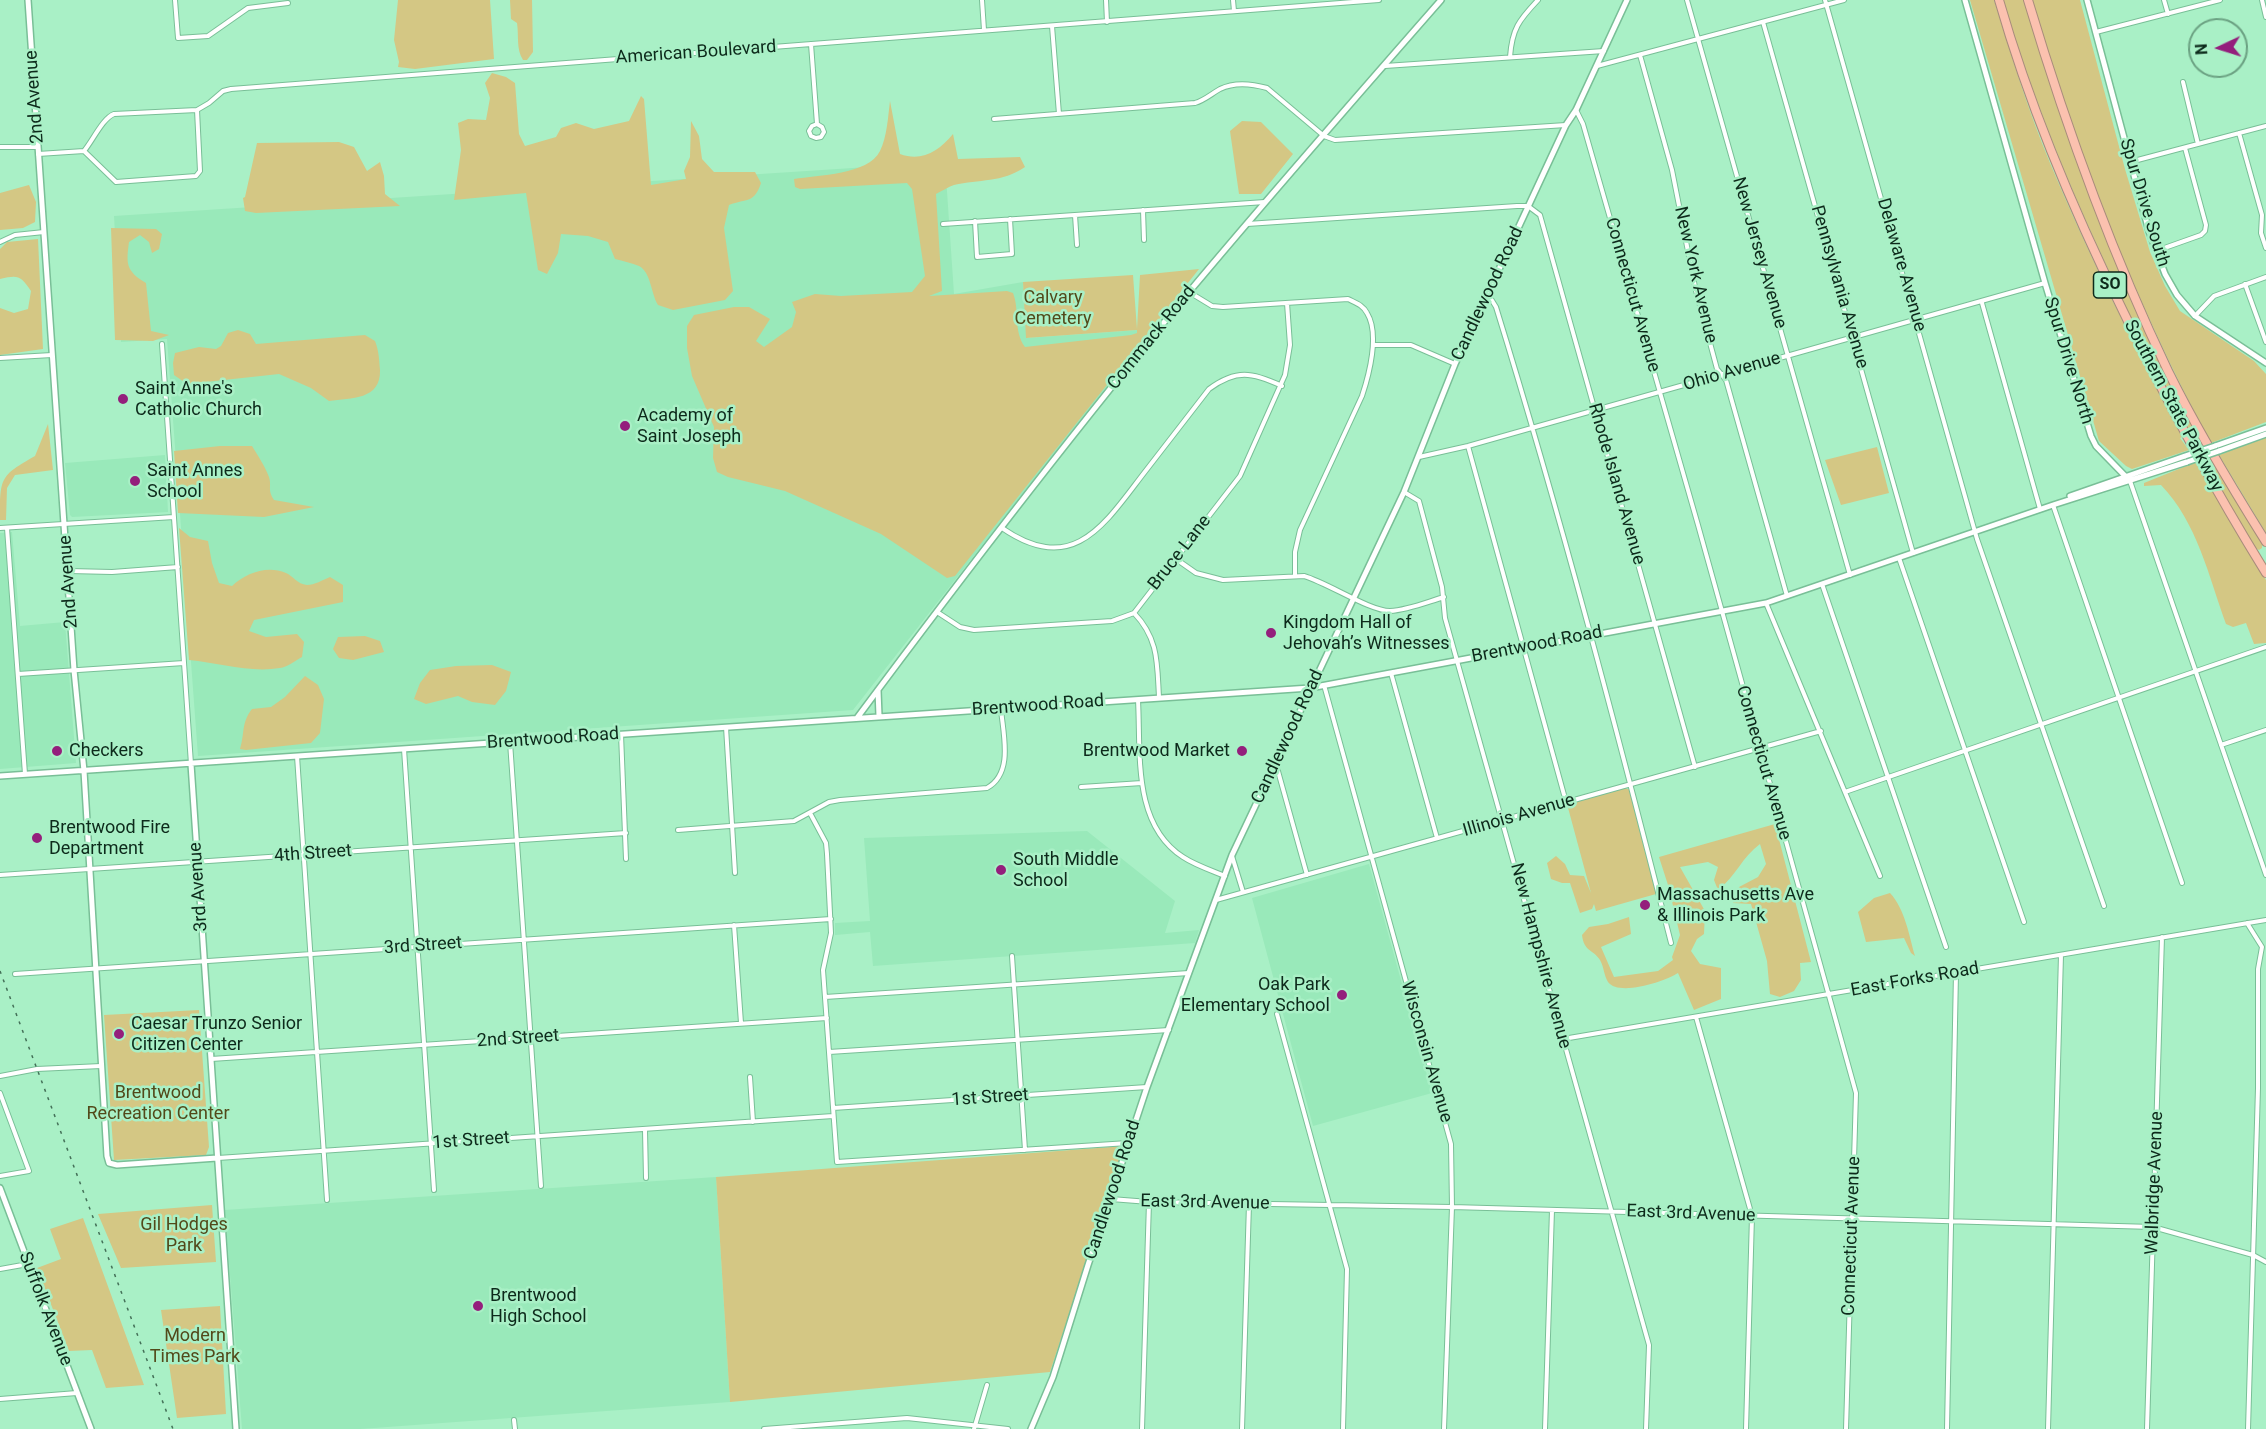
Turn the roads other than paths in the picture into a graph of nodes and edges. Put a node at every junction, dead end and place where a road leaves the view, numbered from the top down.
1 (28, 0) edge
2 (175, 0) edge
3 (982, 0) edge
4 (1106, 0) edge
5 (1233, 0) edge
6 (1379, 0) edge
7 (1441, 0) edge
8 (1538, 0) edge
9 (1627, 0) edge
10 (1687, 0) edge
11 (1844, 0) edge
12 (1965, 0) edge
13 (1999, 0) edge
14 (2028, 0) edge
15 (2087, 0) edge
16 (2164, 0) edge
17 (2220, 0) edge
18 (2262, 0) edge
19 (1340, 2) edge
20 (1826, 2) edge
21 (288, 3) dead end
22 (1233, 11) junction
23 (2168, 14) junction
24 (2266, 17) edge
25 (1107, 22) junction
26 (1763, 22) junction
27 (1052, 26) junction
28 (984, 30) junction
29 (2096, 32) junction
30 (1699, 39) junction
31 (811, 44) junction
32 (1604, 51) junction
33 (1640, 55) junction
34 (1510, 57) junction
35 (1384, 66) junction
36 (1597, 66) junction
37 (2183, 82) dead end
38 (197, 110) junction
39 (1576, 110) junction
40 (1059, 114) junction
41 (994, 119) dead end
42 (817, 124) dead end
43 (1566, 125) junction
44 (2266, 126) edge
45 (2239, 133) junction
46 (1324, 136) junction
47 (2199, 144) junction
48 (0, 147) edge
49 (2185, 148) junction
50 (38, 150) junction
51 (84, 150) junction
52 (2130, 162) junction
53 (1266, 202) junction
54 (1528, 206) junction
55 (1143, 210) junction
56 (1075, 215) junction
57 (1010, 219) junction
58 (975, 221) junction
59 (943, 224) dead end
60 (1247, 224) junction
61 (44, 232) junction
62 (1144, 240) dead end
63 (0, 242) edge
64 (1077, 245) dead end
65 (2266, 248) edge
66 (2156, 251) junction
67 (2266, 277) edge
68 (2045, 284) junction
69 (2245, 284) junction
70 (1189, 292) junction
71 (1488, 294) junction
72 (1287, 303) junction
73 (1982, 303) junction
74 (2196, 315) junction
75 (1917, 321) junction
76 (1853, 339) junction
77 (2266, 342) edge
78 (162, 344) dead end
79 (1373, 345) junction
80 (52, 355) junction
81 (1788, 356) junction
82 (0, 358) edge
83 (2266, 362) edge
84 (1455, 364) junction
85 (1722, 375) junction
86 (1282, 386) junction
87 (1659, 392) junction
88 (1595, 410) junction
89 (1532, 428) junction
90 (2266, 428) edge
91 (2266, 434) edge
92 (1468, 446) junction
93 (2217, 448) junction
94 (1419, 457) junction
95 (2128, 479) junction
96 (1404, 492) junction
97 (2053, 505) junction
98 (2040, 509) junction
99 (174, 517) junction
100 (65, 524) junction
101 (0, 528) edge
102 (8, 528) junction
103 (1002, 528) junction
104 (1976, 531) junction
105 (2266, 542) edge
106 (1913, 553) junction
107 (1899, 558) junction
108 (1176, 559) junction
109 (178, 567) junction
110 (69, 571) junction
111 (2266, 573) edge
112 (1850, 575) junction
113 (1295, 576) junction
114 (1822, 584) junction
115 (1787, 596) junction
116 (1354, 597) junction
117 (1444, 597) junction
118 (1766, 603) junction
119 (937, 612) junction
120 (1722, 612) junction
121 (1134, 613) junction
122 (1655, 623) junction
123 (1590, 635) junction
124 (2266, 647) edge
125 (1523, 648) junction
126 (1457, 660) junction
127 (184, 663) junction
128 (74, 670) junction
129 (2195, 671) junction
130 (1391, 673) junction
131 (18, 674) junction
132 (1324, 685) junction
133 (878, 688) junction
134 (1311, 688) junction
135 (1159, 697) junction
136 (2119, 698) junction
137 (1138, 699) junction
138 (1001, 709) junction
139 (879, 716) junction
140 (857, 718) junction
141 (2042, 724) junction
142 (726, 727) junction
143 (2266, 730) edge
144 (1821, 731) junction
145 (621, 734) junction
146 (510, 742) junction
147 (2221, 745) junction
148 (1759, 748) junction
149 (404, 749) junction
150 (1964, 751) junction
151 (297, 756) junction
152 (191, 764) junction
153 (1276, 764) junction
154 (1695, 767) junction
155 (84, 771) junction
156 (25, 775) junction
157 (0, 776) edge
158 (1888, 777) junction
159 (1142, 783) junction
160 (1631, 784) junction
161 (1081, 787) dead end
162 (1845, 792) junction
163 (1566, 802) junction
164 (810, 813) junction
165 (1503, 820) junction
166 (732, 826) junction
167 (678, 830) dead end
168 (626, 833) junction
169 (1437, 838) junction
170 (517, 841) junction
171 (411, 848) junction
172 (304, 855) junction
173 (1232, 855) junction
174 (1371, 858) junction
175 (626, 859) dead end
176 (198, 862) junction
177 (90, 870) junction
178 (735, 873) dead end
179 (0, 875) edge
180 (1307, 875) junction
181 (2266, 875) edge
182 (1225, 876) junction
183 (1880, 876) dead end
184 (2182, 883) dead end
185 (1244, 892) junction
186 (1216, 900) junction
187 (2104, 906) dead end
188 (831, 919) junction
189 (2266, 920) edge
190 (2024, 922) dead end
191 (2247, 923) junction
192 (734, 925) junction
193 (2162, 938) junction
194 (524, 939) junction
195 (1671, 944) dead end
196 (417, 946) junction
197 (1946, 947) dead end
198 (2262, 947) junction
199 (2266, 951) edge
200 (311, 953) junction
201 (2061, 955) junction
202 (1012, 956) dead end
203 (2266, 956) edge
204 (2259, 958) junction
205 (204, 961) junction
206 (96, 968) junction
207 (1189, 973) junction
208 (1956, 973) junction
209 (15, 974) dead end
210 (1014, 984) junction
211 (1828, 995) junction
212 (825, 997) junction
213 (1277, 1014) dead end
214 (1696, 1017) junction
215 (827, 1018) junction
216 (741, 1023) junction
217 (1170, 1030) junction
218 (531, 1038) junction
219 (1563, 1039) junction
220 (1018, 1040) junction
221 (425, 1046) junction
222 (829, 1052) junction
223 (317, 1053) junction
224 (210, 1059) junction
225 (101, 1066) junction
226 (0, 1076) edge
227 (750, 1077) dead end
228 (1147, 1087) junction
229 (0, 1093) edge
230 (1022, 1096) junction
231 (833, 1108) junction
232 (833, 1116) junction
233 (753, 1122) junction
234 (645, 1130) junction
235 (537, 1136) junction
236 (1129, 1143) junction
237 (431, 1144) junction
238 (1025, 1150) junction
239 (324, 1151) junction
240 (217, 1158) junction
241 (109, 1163) joint
242 (0, 1176) edge
243 (646, 1178) dead end
244 (541, 1186) dead end
245 (0, 1188) edge
246 (434, 1190) dead end
247 (1111, 1199) junction
248 (327, 1200) dead end
249 (1149, 1202) junction
250 (1249, 1204) junction
251 (1329, 1205) junction
252 (1452, 1207) junction
253 (1552, 1210) junction
254 (1612, 1212) junction
255 (1752, 1216) junction
256 (1853, 1219) junction
257 (1951, 1221) junction
258 (2053, 1225) junction
259 (2153, 1227) junction
260 (2253, 1256) junction
261 (2266, 1262) edge
262 (28, 1264) junction
263 (0, 1269) edge
264 (987, 1384) dead end
265 (77, 1393) junction
266 (0, 1399) edge
267 (514, 1420) dead end
268 (974, 1427) edge
269 (794, 1428) edge
270 (91, 1429) edge
271 (236, 1429) edge
272 (515, 1429) edge
273 (764, 1429) edge
274 (1008, 1429) edge
275 (1031, 1429) edge
276 (1142, 1429) edge
277 (1242, 1429) edge
278 (1342, 1429) edge
279 (1444, 1429) edge
280 (1545, 1429) edge
281 (1646, 1429) edge
282 (1746, 1429) edge
283 (1846, 1429) edge
284 (1947, 1429) edge
285 (2048, 1429) edge
286 (2147, 1429) edge
287 (2248, 1429) edge

1 - 50 street, 2nd Avenue
2 - 21 street
3 - 28 street
4 - 25 street
5 - 22 street
6 - 19 street, American Boulevard
7 - 35 street, Commack Road
8 - 34 street
9 - 32 street, Candlewood Road
10 - 30 street, New Jersey Avenue
11 - 20 street
12 - 68 street, Spur Drive North
13 - 111 highway, Southern State Parkway / SO
14 - 105 highway, Southern State Parkway / SO
15 - 29 street, Spur Drive South
16 - 23 street
17 - 23 street
18 - 24 street
19 - 22 street, American Boulevard
20 - 26 street
20 - 75 street, Delaware Avenue
22 - 25 street, American Boulevard
23 - 29 street
25 - 27 street, American Boulevard
26 - 30 street
26 - 76 street, Pennsylvania Avenue
27 - 28 street, American Boulevard
27 - 40 street
28 - 31 street, American Boulevard
29 - 52 street, Spur Drive South
30 - 33 street
30 - 81 street, New Jersey Avenue
31 - 38 street, American Boulevard
31 - 42 street
32 - 34 street
32 - 36 street, Candlewood Road
33 - 36 street
33 - 85 street, New York Avenue
34 - 35 street
35 - 46 street, Commack Road
36 - 39 street, Candlewood Road
37 - 47 street
38 - 51 street
38 - 51 street
39 - 43 street, Candlewood Road
39 - 87 street, Connecticut Avenue
40 - 41 street
40 - 46 street
43 - 46 street
43 - 54 street, Candlewood Road
44 - 45 street
45 - 47 street
45 - 65 street
46 - 53 street, Commack Road
47 - 49 street
48 - 50 street
49 - 52 street
49 - 66 street
50 - 51 street
50 - 61 street, 2nd Avenue
52 - 66 street, Spur Drive South
53 - 55 street
53 - 60 street, Commack Road
54 - 60 street
54 - 71 street, Candlewood Road
54 - 88 street, Rhode Island Avenue
55 - 56 street
55 - 62 street
56 - 57 street
56 - 64 street
57 - 58 street
57 - 58 street
58 - 59 street
60 - 70 street, Commack Road
61 - 63 street
61 - 80 street, 2nd Avenue
66 - 74 street, Spur Drive South
67 - 69 street
68 - 73 street, Ohio Avenue
68 - 95 street, Spur Drive North
69 - 74 street
69 - 77 street
70 - 72 street
70 - 103 street, Commack Road
71 - 84 street, Candlewood Road
71 - 89 street
72 - 79 street
72 - 86 street, Bruce Lane
73 - 75 street, Ohio Avenue
73 - 98 street
74 - 83 street, Spur Drive South
75 - 76 street, Ohio Avenue
75 - 104 street, Delaware Avenue
76 - 81 street, Ohio Avenue
76 - 106 street, Pennsylvania Avenue
78 - 99 street, 3rd Avenue
79 - 84 street
79 - 113 street
80 - 82 street
80 - 100 street, 2nd Avenue
81 - 85 street, Ohio Avenue
81 - 112 street, New Jersey Avenue
84 - 94 street, Candlewood Road
85 - 87 street, Ohio Avenue
85 - 115 street, New York Avenue
86 - 103 street
86 - 108 street, Bruce Lane
87 - 88 street, Ohio Avenue
87 - 120 street, Connecticut Avenue
88 - 89 street, Ohio Avenue
88 - 122 street, Rhode Island Avenue
89 - 92 street, Ohio Avenue
89 - 123 street
90 - 93 street, Brentwood Road
91 - 93 street, Brentwood Road
92 - 94 street, Ohio Avenue
92 - 125 street
93 - 95 street, Brentwood Road, bridge
94 - 96 street, Candlewood Road
95 - 97 street, Brentwood Road
95 - 129 street, Spur Drive North
96 - 116 street, Candlewood Road
96 - 117 street, New Hampshire Avenue
97 - 98 street, Brentwood Road
97 - 136 street
98 - 104 street, Brentwood Road
99 - 100 street
99 - 109 street, 3rd Avenue
100 - 102 street
100 - 110 street, 2nd Avenue
101 - 102 street
102 - 131 street
103 - 119 street, Commack Road
104 - 106 street, Brentwood Road
104 - 141 street, Delaware Avenue
106 - 107 street, Brentwood Road
107 - 112 street, Brentwood Road
107 - 150 street
108 - 113 street
108 - 121 street, Bruce Lane
109 - 110 street
109 - 127 street, 3rd Avenue
110 - 128 street, 2nd Avenue
112 - 114 street, Brentwood Road
113 - 116 street
114 - 115 street, Brentwood Road
114 - 158 street
115 - 118 street, Brentwood Road
116 - 117 street
116 - 134 street, Candlewood Road
117 - 126 street, New Hampshire Avenue
118 - 120 street, Brentwood Road
118 - 144 street
119 - 121 street
119 - 133 street, Commack Road
120 - 122 street, Brentwood Road
120 - 148 street, Connecticut Avenue
121 - 135 street
122 - 123 street, Brentwood Road
122 - 154 street, Rhode Island Avenue
123 - 125 street, Brentwood Road
123 - 160 street
124 - 129 street
125 - 126 street, Brentwood Road
125 - 163 street
126 - 130 street, Brentwood Road
126 - 165 street, New Hampshire Avenue
127 - 128 street
127 - 152 street, 3rd Avenue
128 - 131 street
128 - 155 street, 2nd Avenue
129 - 136 street
129 - 147 street, Spur Drive North
130 - 132 street, Brentwood Road
130 - 169 street
131 - 156 street
132 - 134 street, Brentwood Road
132 - 174 street, Wisconsin Avenue
133 - 139 street
133 - 140 street, Commack Road
134 - 135 street, Brentwood Road
134 - 153 street, Candlewood Road
135 - 137 street, Brentwood Road
136 - 141 street
136 - 184 street
137 - 138 street, Brentwood Road
137 - 159 street
138 - 139 street, Brentwood Road
138 - 164 street
139 - 140 street, Brentwood Road
140 - 142 street, Brentwood Road
141 - 150 street
141 - 187 street, Delaware Avenue
142 - 145 street, Brentwood Road
142 - 166 street
143 - 147 street
144 - 148 street, Illinois Avenue
144 - 162 street
145 - 146 street, Brentwood Road
145 - 168 street
146 - 149 street, Brentwood Road
146 - 170 street
147 - 181 street, Spur Drive North
148 - 154 street, Illinois Avenue
148 - 211 street, Connecticut Avenue
149 - 151 street, Brentwood Road
149 - 171 street
150 - 158 street
150 - 190 street
151 - 152 street, Brentwood Road
151 - 172 street
152 - 155 street, Brentwood Road
152 - 176 street, 3rd Avenue
153 - 173 street, Candlewood Road
153 - 180 street
154 - 160 street, Illinois Avenue
155 - 156 street, Brentwood Road
155 - 177 street, 2nd Avenue
156 - 157 street, Brentwood Road
158 - 162 street
158 - 197 street
159 - 161 street
159 - 182 street
160 - 163 street, Illinois Avenue
160 - 195 street
162 - 183 street
163 - 165 street, Illinois Avenue
164 - 166 street
164 - 188 street
165 - 169 street, Illinois Avenue
165 - 219 street, New Hampshire Avenue
166 - 167 street
166 - 178 street
168 - 170 street, 4th Street
168 - 175 street
169 - 174 street, Illinois Avenue
170 - 171 street, 4th Street
170 - 194 street
171 - 172 street, 4th Street
171 - 196 street
172 - 176 street, 4th Street
172 - 200 street
173 - 182 street, Candlewood Road
173 - 185 street
174 - 180 street, Illinois Avenue
174 - 252 street, Wisconsin Avenue
176 - 177 street, 4th Street
176 - 205 street, 3rd Avenue
177 - 179 street, 4th Street
177 - 206 street, 2nd Avenue
180 - 185 street, Illinois Avenue
182 - 186 street, Candlewood Road
185 - 186 street, Illinois Avenue
186 - 207 street, Candlewood Road
188 - 192 street, 3rd Street
188 - 212 street
189 - 191 street, East Forks Road
191 - 193 street, East Forks Road
191 - 198 street
192 - 194 street, 3rd Street
192 - 216 street
193 - 201 street, East Forks Road
193 - 259 street, Walbridge Avenue
194 - 196 street, 3rd Street
194 - 218 street
196 - 200 street, 3rd Street
196 - 221 street
198 - 199 street
198 - 204 street
200 - 205 street, 3rd Street
200 - 223 street
201 - 208 street, East Forks Road
201 - 258 street
202 - 210 street
203 - 204 street
204 - 260 street
205 - 206 street, 3rd Street
205 - 224 street, 3rd Avenue
206 - 209 street, 3rd Street
206 - 225 street, 2nd Avenue
207 - 210 street
207 - 217 street, Candlewood Road
208 - 211 street, East Forks Road
208 - 257 street
210 - 212 street
210 - 220 street
211 - 214 street, East Forks Road
211 - 256 street, Connecticut Avenue
212 - 215 street
213 - 251 street
214 - 219 street, East Forks Road
214 - 255 street
215 - 216 street, 2nd Street
215 - 222 street
216 - 218 street, 2nd Street
217 - 220 street
217 - 228 street, Candlewood Road
218 - 221 street, 2nd Street
218 - 235 street
219 - 254 street, New Hampshire Avenue
220 - 222 street
220 - 230 street
221 - 223 street, 2nd Street
221 - 237 street
222 - 231 street
223 - 224 street, 2nd Street
223 - 239 street
224 - 240 street, 3rd Avenue
225 - 226 street
225 - 241 street, 2nd Avenue
227 - 233 street
228 - 230 street, 1st Street
228 - 236 street, Candlewood Road
229 - 242 street
230 - 231 street, 1st Street
230 - 238 street
231 - 232 street
232 - 233 street, 1st Street
232 - 238 street
233 - 234 street, 1st Street
234 - 235 street, 1st Street
234 - 243 street
235 - 237 street, 1st Street
235 - 244 street
236 - 238 street
236 - 247 street, Candlewood Road
237 - 239 street, 1st Street
237 - 246 street
239 - 240 street, 1st Street
239 - 248 street
240 - 241 street, 1st Street
240 - 271 street, 3rd Avenue
245 - 262 street, Suffolk Avenue
247 - 249 street, East 3rd Avenue
247 - 275 street, Candlewood Road
249 - 250 street, East 3rd Avenue
249 - 276 street
250 - 251 street, East 3rd Avenue
250 - 277 street
251 - 252 street, East 3rd Avenue
251 - 278 street
252 - 253 street, East 3rd Avenue
252 - 279 street, Wisconsin Avenue
253 - 254 street, East 3rd Avenue
253 - 280 street
254 - 255 street, East 3rd Avenue
254 - 281 street, New Hampshire Avenue
255 - 256 street, East 3rd Avenue
255 - 282 street
256 - 257 street, East 3rd Avenue
256 - 283 street, Connecticut Avenue
257 - 258 street, East 3rd Avenue
257 - 284 street
258 - 259 street, East 3rd Avenue
258 - 285 street
259 - 260 street, East 3rd Avenue
259 - 286 street, Walbridge Avenue
260 - 261 street, East 3rd Avenue
260 - 287 street
262 - 263 street
262 - 265 street, Suffolk Avenue
264 - 268 street
265 - 266 street
265 - 270 street, Suffolk Avenue
267 - 272 street
268 - 269 street
268 - 274 street
269 - 273 street

